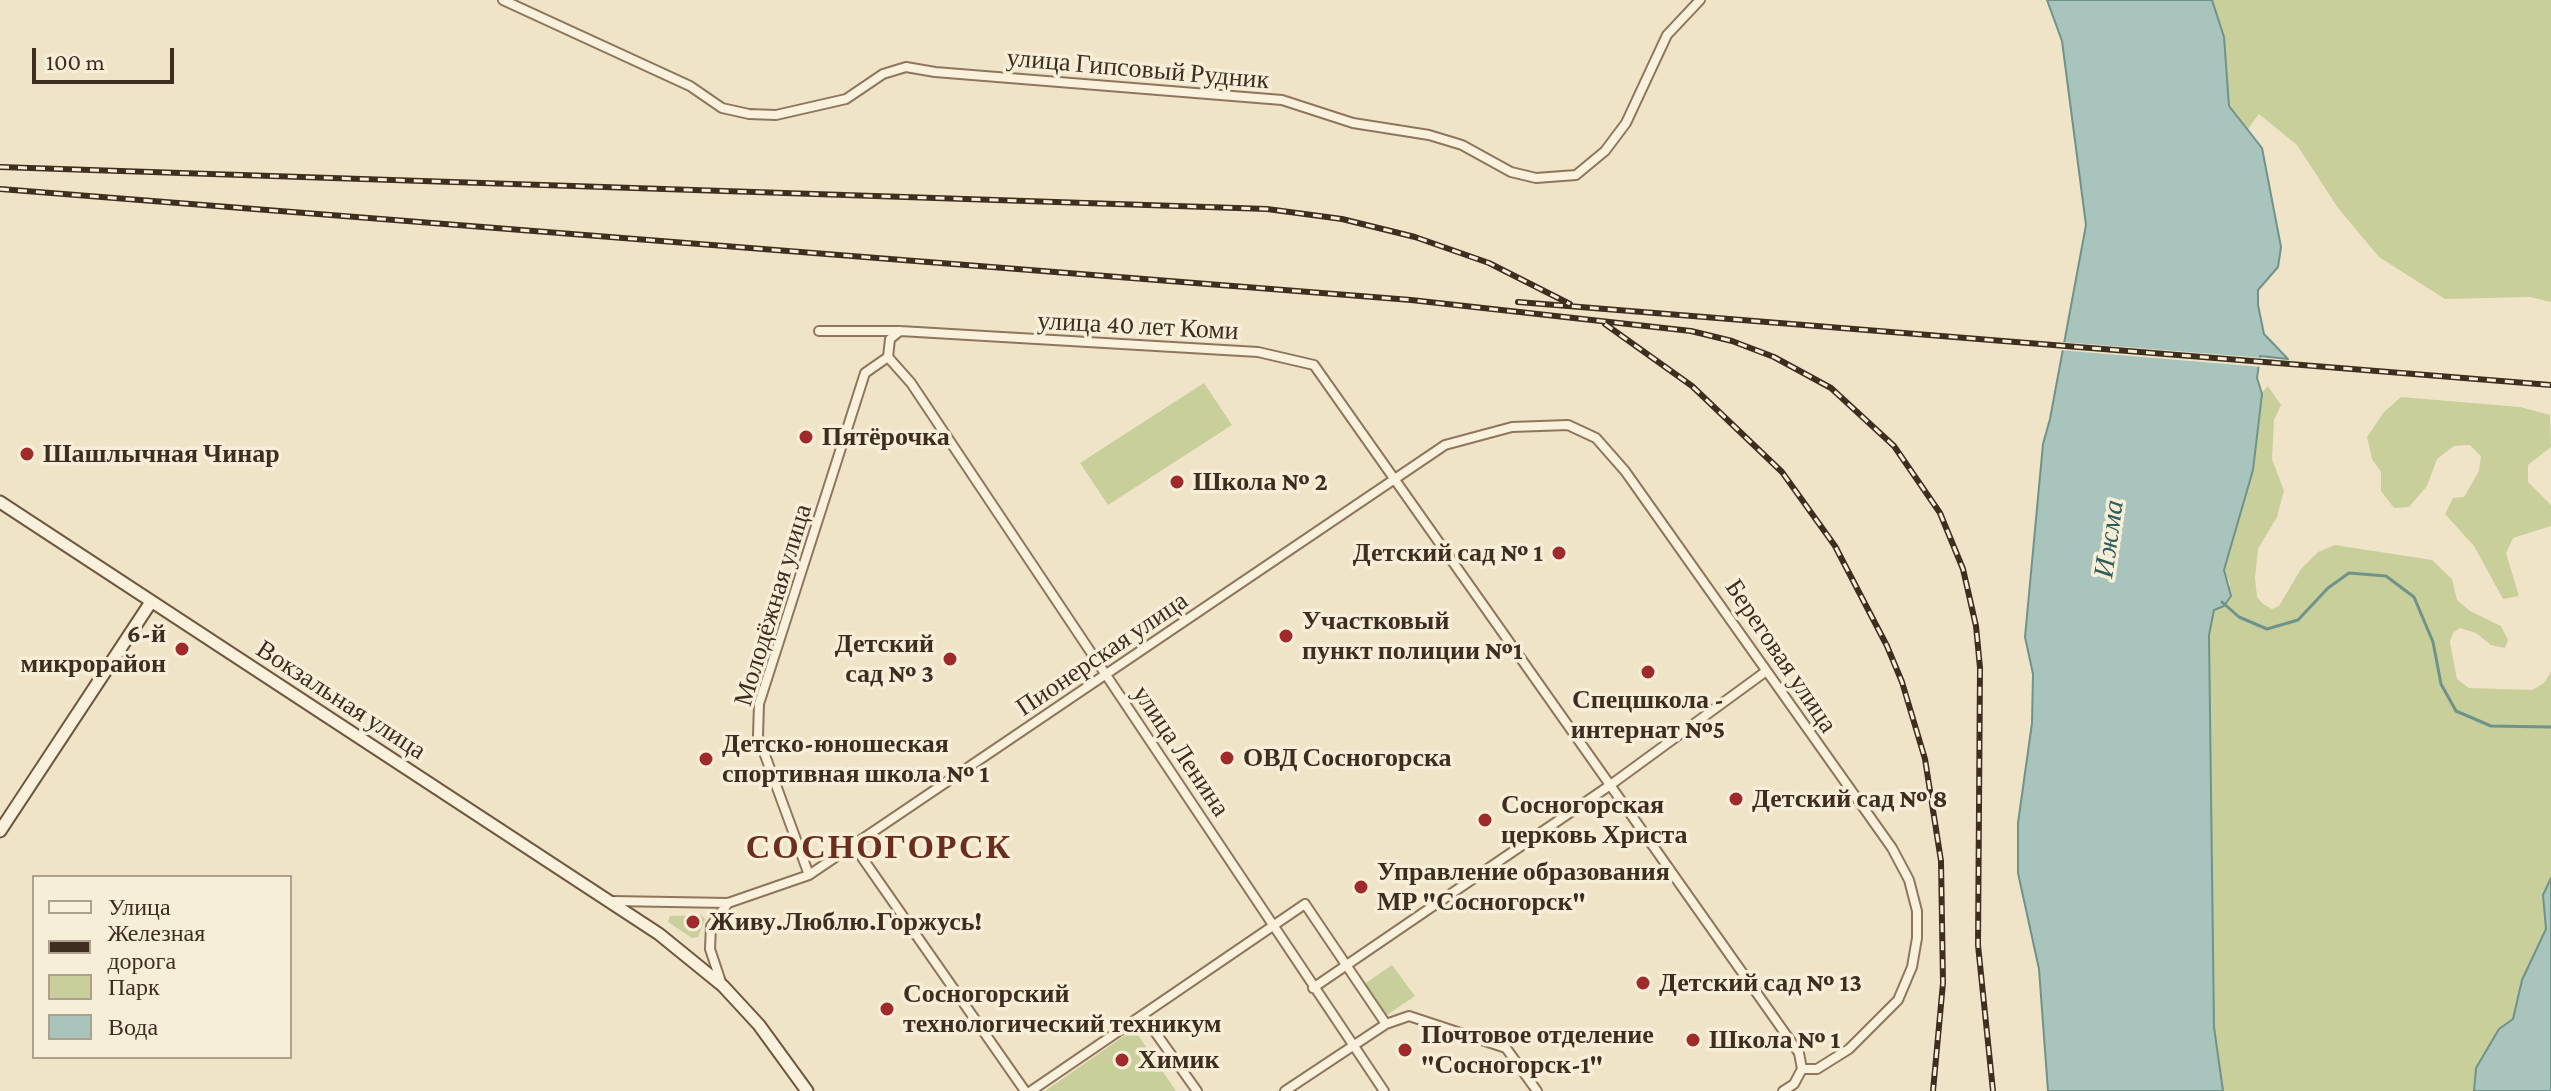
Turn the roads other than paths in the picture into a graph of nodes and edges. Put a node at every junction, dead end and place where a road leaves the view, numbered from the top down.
1 (503, 0) edge
2 (1700, 0) edge
3 (819, 331) dead end
4 (900, 331) junction
5 (888, 357) junction
6 (1393, 481) junction
7 (0, 502) edge
8 (151, 602) junction
9 (1765, 672) junction
10 (1106, 676) junction
11 (1609, 786) junction
12 (0, 831) edge
13 (854, 846) junction
14 (809, 875) junction
15 (604, 900) junction
16 (728, 903) junction
17 (1274, 924) junction
18 (1347, 967) junction
19 (723, 986) junction
20 (1313, 988) junction
21 (1143, 1015) junction
22 (1386, 1024) junction
23 (1352, 1046) junction
24 (1802, 1069) junction
25 (807, 1091) edge
26 (1025, 1091) edge
27 (1031, 1091) edge
28 (1197, 1091) edge
29 (1285, 1091) edge
30 (1384, 1091) edge
31 (1537, 1091) edge
32 (1783, 1091) edge

1 - 2 street, улица Гипсовый Рудник
3 - 4 street, улица 40 лет Коми
4 - 5 street, Молодёжная улица
4 - 6 street, улица 40 лет Коми
5 - 10 street, улица Ленина
5 - 14 street, Молодёжная улица
6 - 9 street, Береговая улица
6 - 10 street, Пионерская улица
6 - 11 street, улица 40 лет Коми
7 - 8 main road, Вокзальная улица
8 - 12 main road
8 - 15 main road, Вокзальная улица
9 - 11 street
9 - 24 street, Береговая улица
10 - 13 street, Пионерская улица
10 - 17 street, улица Ленина
11 - 18 street
11 - 24 street, улица 40 лет Коми
13 - 14 street, Пионерская улица
13 - 26 street
14 - 16 street, Пионерская улица
15 - 16 street, Пионерская улица
15 - 19 main road, Вокзальная улица
16 - 19 street
17 - 18 street
17 - 20 street, улица Ленина
17 - 21 street
18 - 20 street
18 - 22 street
19 - 25 main road, Вокзальная улица
20 - 23 street, улица Ленина
21 - 27 street
21 - 28 street
22 - 23 street
22 - 31 street
23 - 29 street
23 - 30 street, улица Ленина
24 - 32 street

